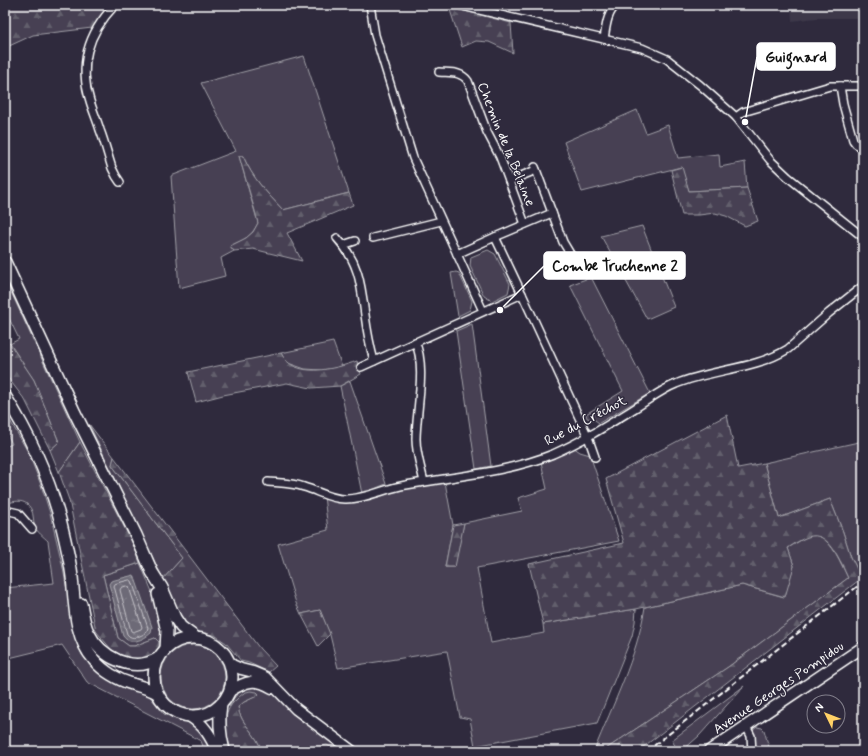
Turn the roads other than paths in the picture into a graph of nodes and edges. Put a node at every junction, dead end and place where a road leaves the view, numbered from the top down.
1 (115, 5) edge
2 (370, 5) edge
3 (458, 5) edge
4 (612, 6) edge
5 (604, 39) junction
6 (439, 72) dead end
7 (840, 86) junction
8 (863, 86) edge
9 (736, 117) junction
10 (863, 148) edge
11 (509, 181) junction
12 (120, 182) dead end
13 (552, 213) junction
14 (441, 221) junction
15 (525, 224) junction
16 (495, 237) junction
17 (863, 237) edge
18 (337, 238) dead end
19 (373, 238) dead end
20 (355, 242) dead end
21 (344, 245) junction
22 (457, 254) junction
23 (572, 257) dead end
24 (5, 262) edge
25 (863, 286) edge
26 (522, 294) junction
27 (483, 311) junction
28 (415, 342) junction
29 (374, 361) junction
30 (361, 367) dead end
31 (5, 396) edge
32 (588, 437) junction
33 (595, 457) dead end
34 (268, 482) dead end
35 (424, 482) junction
36 (5, 510) edge
37 (32, 529) dead end
38 (152, 572) junction
39 (72, 577) junction
40 (196, 638) junction
41 (863, 647) edge
42 (162, 653) junction
43 (230, 664) junction
44 (230, 691) junction
45 (157, 693) junction
46 (282, 695) junction
47 (221, 704) junction
48 (190, 716) junction
49 (746, 726) junction
50 (217, 751) edge
51 (224, 751) edge
52 (352, 751) edge
53 (709, 751) edge
54 (752, 751) edge

1 - 12 street
2 - 14 street
3 - 5 street
4 - 5 street
5 - 9 street
6 - 11 street, Chemin de la Belaine
7 - 8 street
7 - 9 street
7 - 10 street
9 - 17 street
11 - 13 street
11 - 15 street, Chemin de la Belaine
13 - 15 street
13 - 23 street
14 - 19 street
14 - 22 street
15 - 16 street
16 - 22 street
16 - 26 street
18 - 21 street
20 - 21 street
21 - 29 street
22 - 27 street
24 - 38 main road
25 - 32 street, Rue du Créchot
26 - 27 street
26 - 32 street
27 - 28 street
28 - 29 street
28 - 35 street
29 - 30 street
31 - 39 main road
32 - 33 street
32 - 35 street, Rue du Créchot
34 - 35 street, Rue du Créchot
36 - 37 street
38 - 40 main road
38 - 42 main road
39 - 42 main road
39 - 45 main road
40 - 42 main road
40 - 43 main road
41 - 49 main road, Avenue Georges Pompidou
42 - 45 main road
43 - 44 main road
43 - 46 main road
44 - 46 main road
44 - 47 main road
45 - 48 main road
46 - 52 main road
47 - 48 main road
47 - 51 main road
48 - 50 main road
49 - 53 main road, Avenue Georges Pompidou
49 - 54 street

